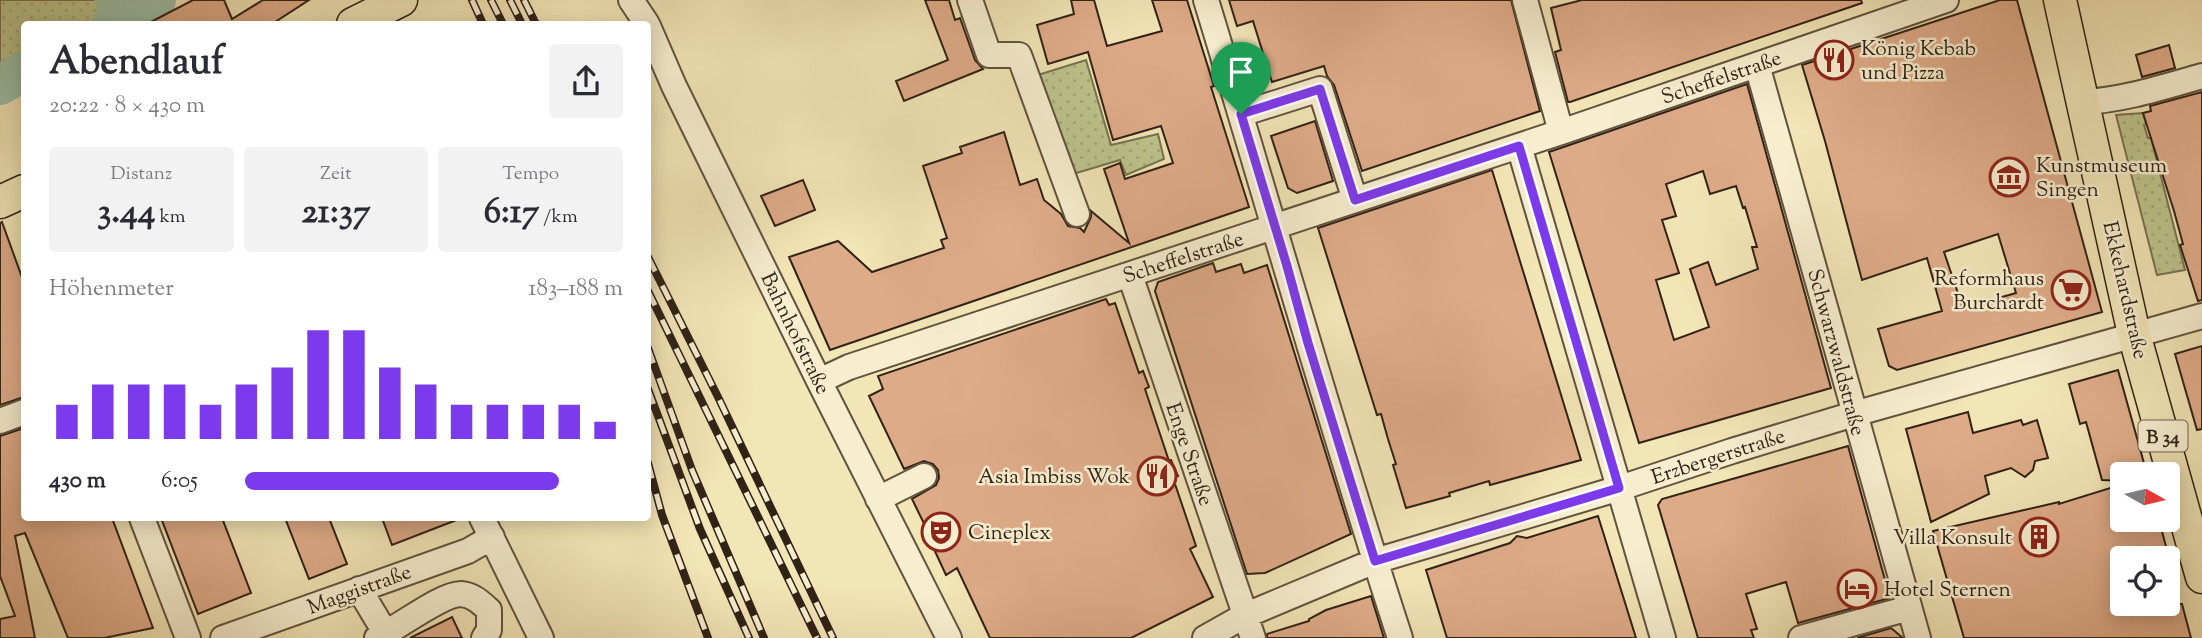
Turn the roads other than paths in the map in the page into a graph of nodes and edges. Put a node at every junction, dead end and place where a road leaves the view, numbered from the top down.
1 (401, 0) edge
2 (970, 0) edge
3 (1206, 0) edge
4 (1525, 0) edge
5 (1946, 0) edge
6 (2060, 0) edge
7 (1905, 7) edge
8 (359, 21) edge
9 (651, 34) edge
10 (1757, 65) junction
11 (2202, 76) edge
12 (2083, 102) junction
13 (1241, 114) junction
14 (1561, 132) junction
15 (1519, 146) junction
16 (1355, 200) junction
17 (1077, 214) dead end
18 (1275, 226) junction
19 (1130, 275) junction
20 (2202, 316) edge
21 (2134, 334) junction
22 (819, 381) junction
23 (21, 413) edge
24 (1854, 414) junction
25 (0, 421) edge
26 (924, 476) dead end
27 (1619, 488) junction
28 (878, 499) junction
29 (143, 521) edge
30 (492, 525) edge
31 (1375, 561) junction
32 (2202, 577) edge
33 (359, 589) junction
34 (1909, 608) junction
35 (1246, 620) edge
36 (382, 636) edge
37 (188, 638) edge
38 (223, 638) edge
39 (484, 638) edge
40 (541, 638) edge
41 (949, 638) edge
42 (1205, 638) edge
43 (1400, 638) edge
44 (1663, 638) edge
45 (1801, 638) edge
46 (1918, 638) edge

1 - 8 main road
2 - 17 street
3 - 13 street
4 - 14 street
5 - 7 street, Scheffelstraße
6 - 12 main road, Ekkehardstraße / B 34
7 - 10 street, Scheffelstraße
9 - 22 street, Bahnhofstraße
10 - 14 street, Scheffelstraße
10 - 24 street, Schwarzwaldstraße
11 - 12 street
12 - 21 main road, Ekkehardstraße / B 34
13 - 16 street
13 - 18 street
14 - 15 street, Scheffelstraße
15 - 16 street, Scheffelstraße
15 - 27 street
16 - 18 street, Scheffelstraße
18 - 19 street, Scheffelstraße
18 - 31 street
19 - 22 street, Scheffelstraße
19 - 35 street, Enge Straße
20 - 21 street, Erzbergerstraße
21 - 24 street, Erzbergerstraße
21 - 32 main road, Ekkehardstraße / B 34
22 - 28 street, Bahnhofstraße
23 - 25 street
24 - 27 street, Erzbergerstraße
24 - 34 street, Schwarzwaldstraße
26 - 28 street
27 - 31 street, Erzbergerstraße
27 - 44 street
28 - 41 street, Bahnhofstraße
29 - 37 street
30 - 33 street, Maggistraße
30 - 40 street
31 - 35 street, Erzbergerstraße
31 - 43 street
33 - 36 street
33 - 38 street, Maggistraße
34 - 45 street
34 - 46 street, Schwarzwaldstraße
35 - 42 street, Erzbergerstraße
36 - 39 street

